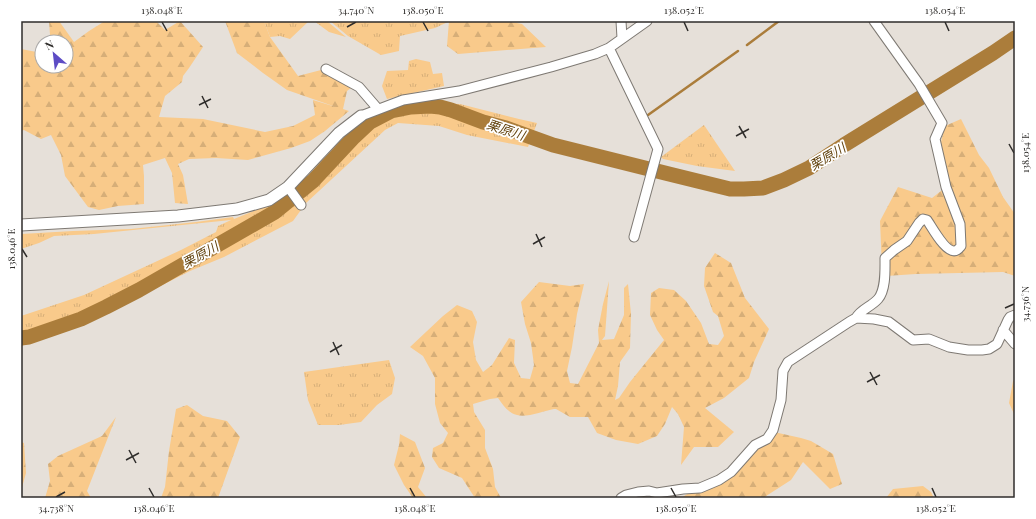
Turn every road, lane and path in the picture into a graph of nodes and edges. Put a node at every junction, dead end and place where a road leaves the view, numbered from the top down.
1 (621, 21) edge
2 (647, 21) edge
3 (874, 21) edge
4 (622, 38) junction
5 (609, 48) junction
6 (326, 69) dead end
7 (378, 109) junction
8 (361, 116) joint
9 (290, 190) junction
10 (300, 205) dead end
11 (21, 225) edge
12 (634, 237) dead end
13 (1015, 315) edge
14 (856, 318) junction
15 (1003, 330) junction
16 (1015, 344) edge
17 (621, 498) edge

1 - 4 street
2 - 4 street
3 - 14 street
4 - 5 street
5 - 7 street
5 - 12 street
6 - 7 street
7 - 8 street
8 - 9 street
9 - 10 street
9 - 11 street
13 - 15 street
14 - 15 street
14 - 17 street
15 - 16 street

